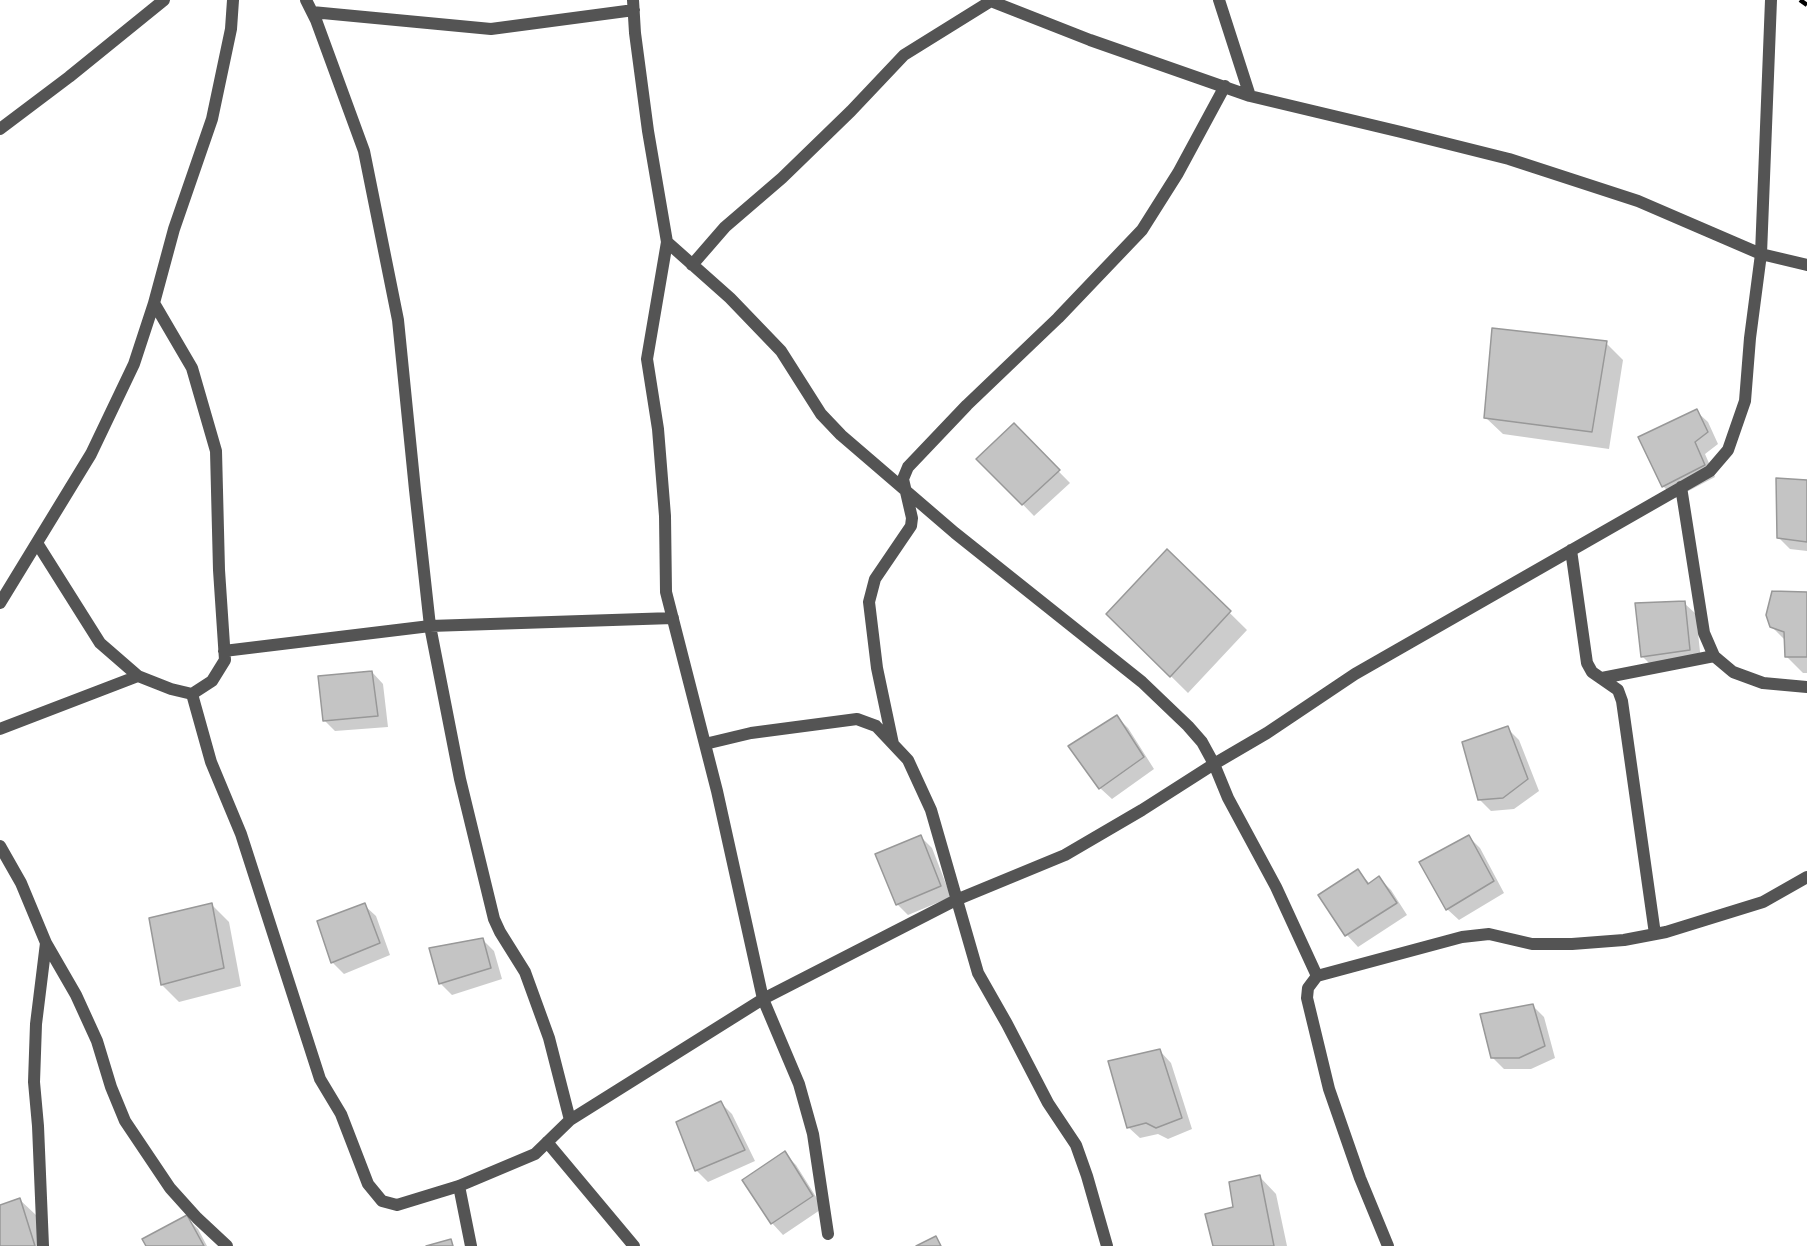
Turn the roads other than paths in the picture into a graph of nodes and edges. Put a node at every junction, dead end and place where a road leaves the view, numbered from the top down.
1 (164, 0) edge
2 (233, 0) edge
3 (306, 0) edge
4 (1219, 0) edge
5 (1770, 0) edge
6 (990, 1) edge
7 (633, 5) edge
8 (312, 12) junction
9 (1225, 87) junction
10 (1250, 96) junction
11 (0, 129) edge
12 (666, 243) junction
13 (1761, 254) junction
14 (692, 265) junction
15 (1807, 265) edge
16 (153, 303) junction
17 (1681, 487) junction
18 (904, 489) junction
19 (38, 543) junction
20 (1571, 550) junction
21 (0, 603) edge
22 (673, 618) junction
23 (430, 626) junction
24 (224, 651) junction
25 (1714, 656) junction
26 (138, 675) junction
27 (1602, 678) junction
28 (1807, 687) edge
29 (192, 694) junction
30 (0, 729) edge
31 (705, 744) junction
32 (893, 744) junction
33 (1214, 764) junction
34 (0, 846) edge
35 (1807, 877) edge
36 (956, 900) junction
37 (1655, 934) junction
38 (46, 943) junction
39 (1317, 976) junction
40 (763, 999) junction
41 (570, 1120) junction
42 (547, 1142) junction
43 (459, 1186) junction
44 (828, 1234) dead end
45 (43, 1246) edge
46 (226, 1246) edge
47 (471, 1246) edge
48 (634, 1246) edge
49 (1107, 1246) edge
50 (1388, 1246) edge

1 - 11 street
2 - 16 street
3 - 8 street
4 - 10 street
5 - 13 street
6 - 9 street
6 - 14 street
7 - 8 street
7 - 12 street
8 - 23 street
9 - 10 street
9 - 18 street
10 - 13 street
12 - 14 street
12 - 22 street
13 - 15 street
13 - 17 street
14 - 18 street
16 - 19 street
16 - 24 street
17 - 20 street
17 - 25 street
18 - 32 street
18 - 33 street
19 - 21 street
19 - 26 street
20 - 27 street
20 - 33 street
22 - 23 street
22 - 31 street
23 - 24 street
23 - 41 street
24 - 29 street
25 - 27 street
25 - 28 street
26 - 29 street
26 - 30 street
27 - 37 street
29 - 43 street
31 - 32 street
31 - 40 street
32 - 36 street
33 - 36 street
33 - 39 street
34 - 38 street
35 - 37 street
36 - 40 street
36 - 49 street
37 - 39 street
38 - 45 street
38 - 46 street
39 - 50 street
40 - 41 street
40 - 44 street
41 - 42 street
42 - 43 street
42 - 48 street
43 - 47 street

